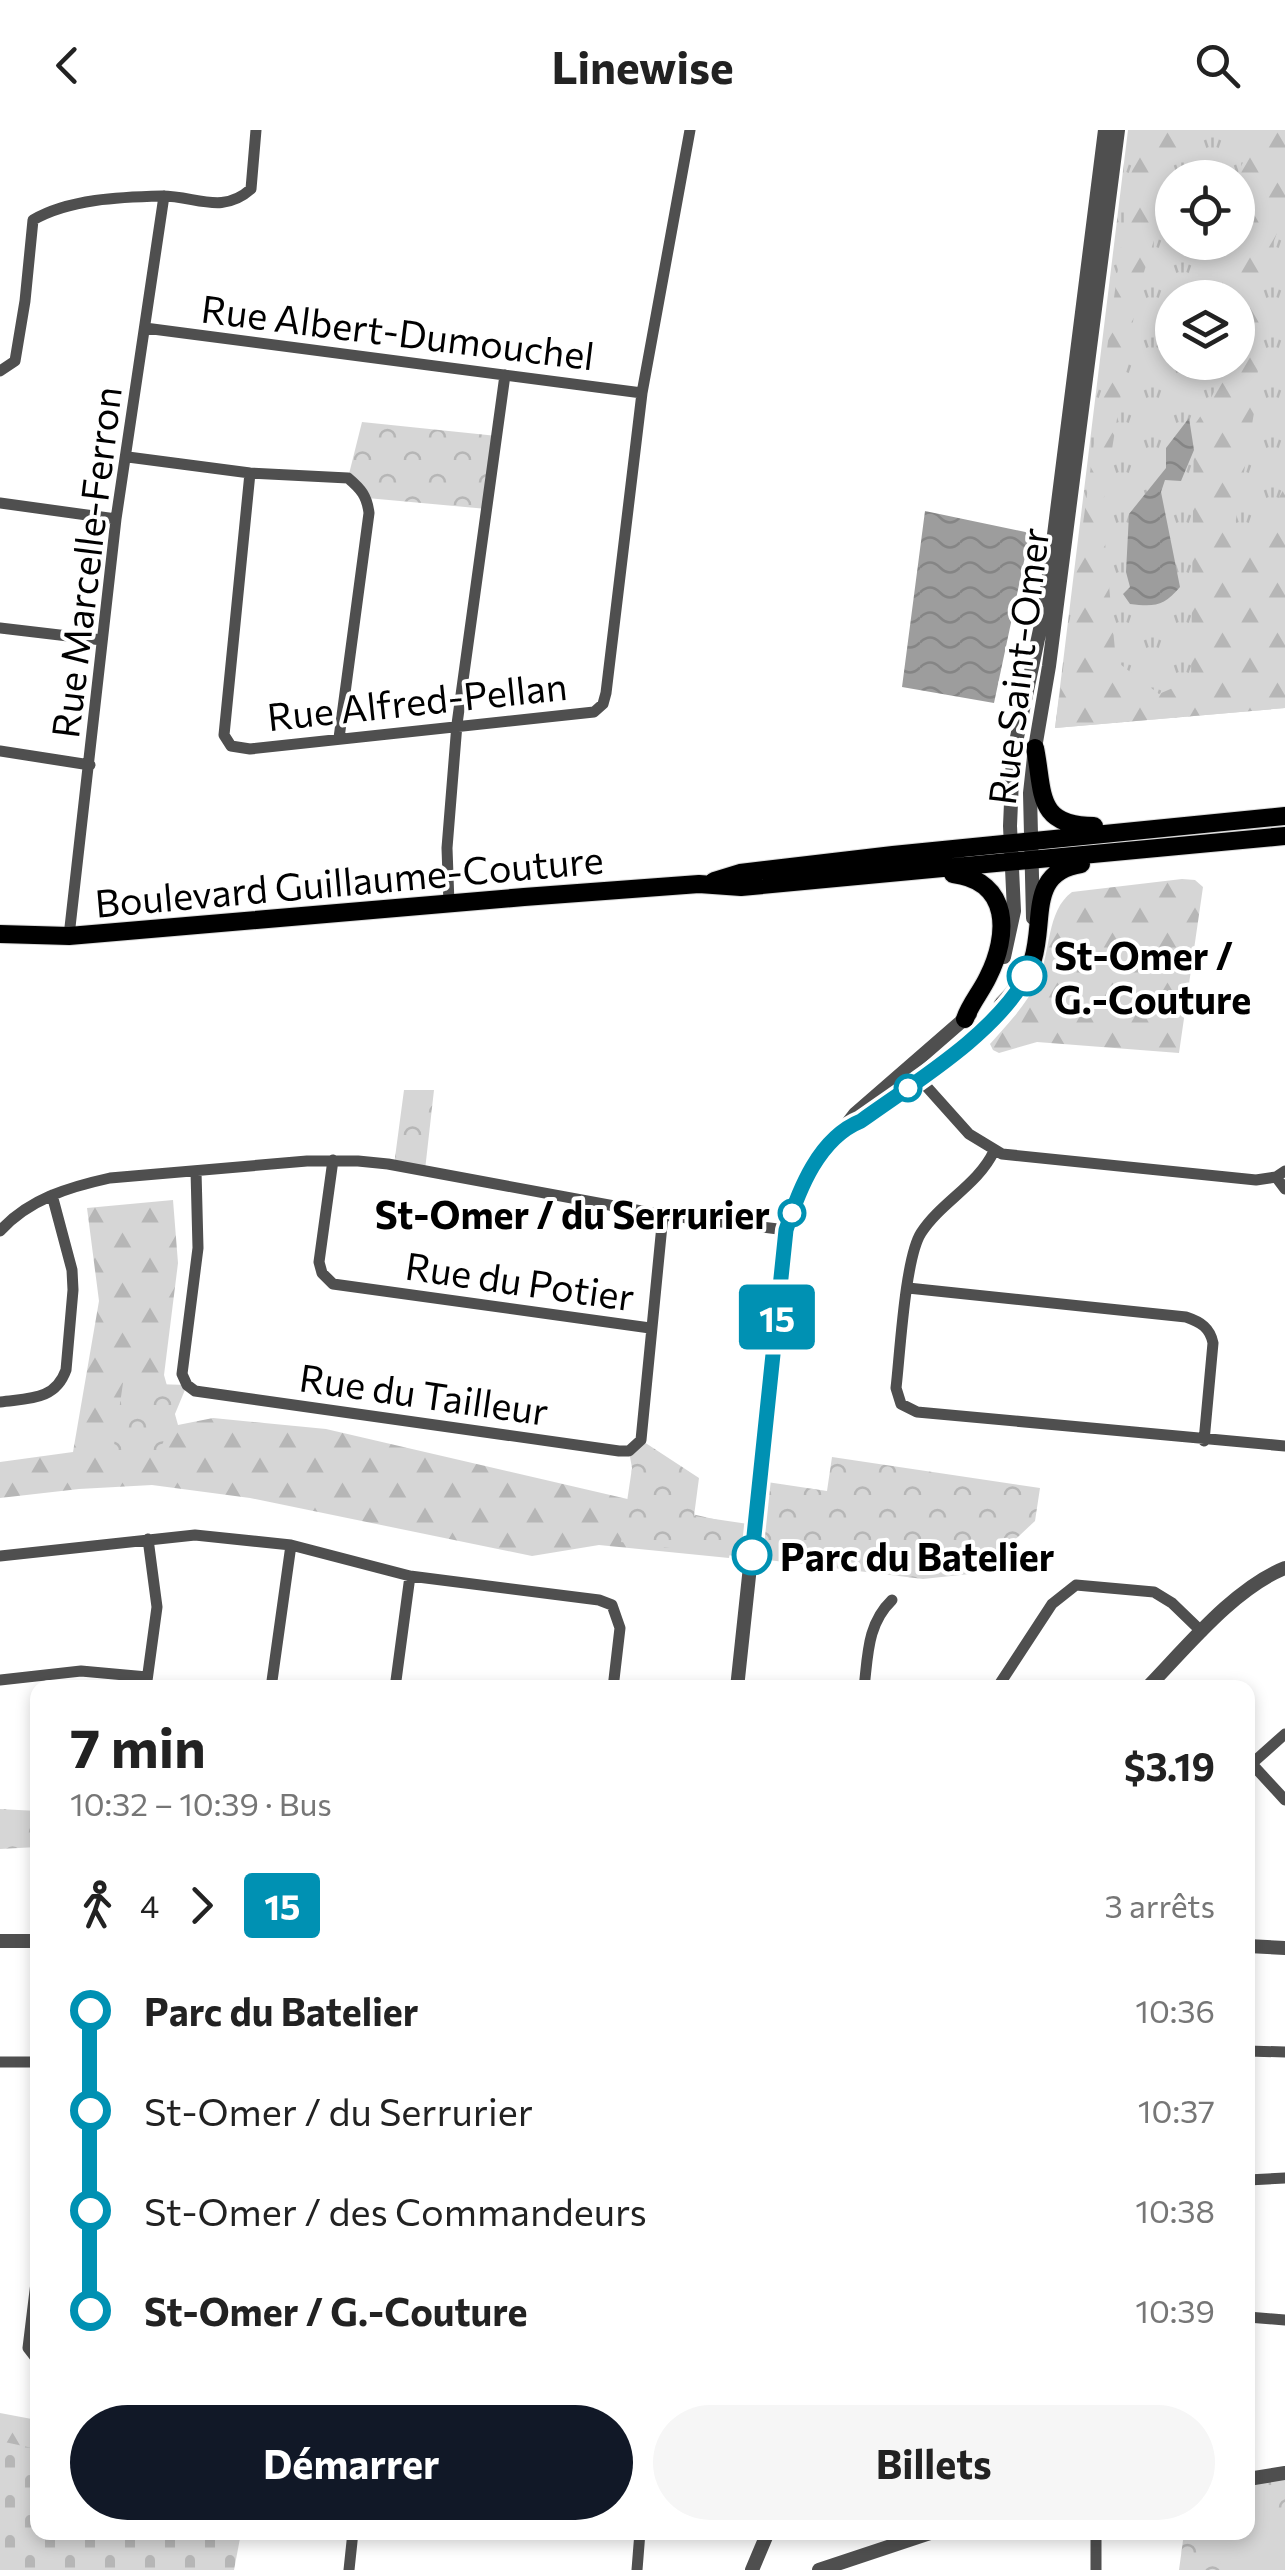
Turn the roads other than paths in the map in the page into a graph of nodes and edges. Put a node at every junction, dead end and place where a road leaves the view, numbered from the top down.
1 (256, 130) edge
2 (690, 130) edge
3 (1105, 130) edge
4 (1118, 130) edge
5 (164, 196) junction
6 (146, 328) junction
7 (0, 371) edge
8 (506, 376) junction
9 (642, 393) junction
10 (128, 457) junction
11 (250, 472) junction
12 (0, 503) edge
13 (116, 519) junction
14 (0, 628) edge
15 (102, 640) junction
16 (457, 724) junction
17 (340, 738) junction
18 (1034, 748) junction
19 (0, 752) edge
20 (90, 766) junction
21 (1285, 816) edge
22 (1140, 830) junction
23 (1285, 836) edge
24 (1142, 851) junction
25 (1021, 852) junction
26 (912, 872) junction
27 (704, 884) junction
28 (449, 904) junction
29 (0, 934) edge
30 (69, 936) junction
31 (1004, 1005) junction
32 (966, 1018) junction
33 (909, 1067) junction
34 (920, 1079) junction
35 (846, 1128) junction
36 (994, 1151) junction
37 (332, 1160) junction
38 (196, 1171) junction
39 (1280, 1174) edge
40 (1285, 1189) edge
41 (52, 1195) junction
42 (663, 1215) junction
43 (0, 1230) edge
44 (786, 1230) junction
45 (908, 1288) junction
46 (650, 1328) junction
47 (0, 1402) edge
48 (1204, 1441) junction
49 (1285, 1446) edge
50 (148, 1539) junction
51 (290, 1545) junction
52 (0, 1556) edge
53 (1285, 1556) edge
54 (1285, 1568) edge
55 (410, 1576) junction
56 (892, 1600) dead end
57 (1202, 1632) junction
58 (0, 1680) edge
59 (135, 1680) edge
60 (147, 1680) edge
61 (272, 1680) edge
62 (396, 1680) edge
63 (614, 1680) edge
64 (738, 1680) edge
65 (865, 1680) edge
66 (1003, 1680) edge
67 (1154, 1680) edge
68 (1285, 1734) edge
69 (1255, 1760) edge
70 (1255, 1771) edge
71 (1285, 1800) edge
72 (0, 1940) edge
73 (30, 1941) edge
74 (1255, 1946) edge
75 (1285, 1948) edge
76 (1255, 2050) edge
77 (1285, 2052) edge
78 (0, 2062) edge
79 (30, 2062) edge
80 (1285, 2178) edge
81 (1255, 2180) edge
82 (1255, 2318) edge
83 (1285, 2320) edge
84 (1285, 2473) edge
85 (1255, 2478) edge
86 (352, 2540) edge
87 (639, 2540) edge
88 (764, 2540) edge
89 (765, 2540) edge
90 (909, 2540) edge
91 (1096, 2540) edge
92 (348, 2570) edge
93 (636, 2570) edge
94 (752, 2570) edge
95 (760, 2570) edge
96 (819, 2570) edge
97 (1096, 2570) edge

1 - 5 street
2 - 9 street, Rue Alfred-Pellan
3 - 25 street, Rue Saint-Omer
4 - 18 street, Rue Saint-Omer
5 - 6 street, Rue Marcelle-Ferron
5 - 7 street
6 - 8 street, Rue Albert-Dumouchel
6 - 10 street, Rue Marcelle-Ferron
8 - 9 street, Rue Albert-Dumouchel
8 - 16 street
9 - 16 street, Rue Alfred-Pellan
10 - 11 street
10 - 13 street, Rue Marcelle-Ferron
11 - 17 street
11 - 17 street, Rue Alfred-Pellan
12 - 13 street
13 - 15 street, Rue Marcelle-Ferron
14 - 15 street
15 - 20 street, Rue Marcelle-Ferron
16 - 17 street, Rue Alfred-Pellan
16 - 28 street
18 - 22 main road
18 - 25 street, Rue Saint-Omer
19 - 20 street
20 - 30 street, Rue Marcelle-Ferron
21 - 22 main road, Boulevard Guillaume-Couture
22 - 25 main road, Boulevard Guillaume-Couture
23 - 24 main road, Boulevard Guillaume-Couture
24 - 25 main road, Boulevard Guillaume-Couture
24 - 31 main road
25 - 26 main road, Boulevard Guillaume-Couture
25 - 27 main road, Boulevard Guillaume-Couture
25 - 31 street, Rue Saint-Omer
25 - 32 street, Rue Saint-Omer
26 - 27 main road, Boulevard Guillaume-Couture
26 - 32 main road
27 - 28 main road, Boulevard Guillaume-Couture
28 - 30 main road, Boulevard Guillaume-Couture
29 - 30 main road, Boulevard Guillaume-Couture
31 - 34 street, Rue Saint-Omer
32 - 33 street, Rue Saint-Omer
33 - 34 street
33 - 35 street, Rue Saint-Omer
34 - 35 street, Rue Saint-Omer
34 - 36 street
35 - 44 street, Rue Saint-Omer
36 - 39 street
36 - 45 street
37 - 38 street
37 - 42 street
37 - 46 street, Rue du Potier
38 - 41 street
38 - 46 street, Rue du Tailleur
39 - 40 street
41 - 43 street
41 - 47 street
42 - 44 street
42 - 46 street, Rue du Tailleur
44 - 64 street, Rue Saint-Omer
45 - 48 street
45 - 48 street
48 - 49 street
50 - 51 street
50 - 52 street
50 - 60 street
51 - 55 street
51 - 61 street
53 - 54 street
54 - 57 street
55 - 62 street
55 - 63 street
56 - 65 street
57 - 66 street
57 - 67 street
58 - 59 street
68 - 69 street
70 - 71 street
72 - 73 street
74 - 75 street
76 - 77 street
78 - 79 street
80 - 81 street
82 - 83 street
84 - 85 street
86 - 92 street
87 - 93 street
88 - 94 street
89 - 95 street
90 - 96 street
91 - 97 street

